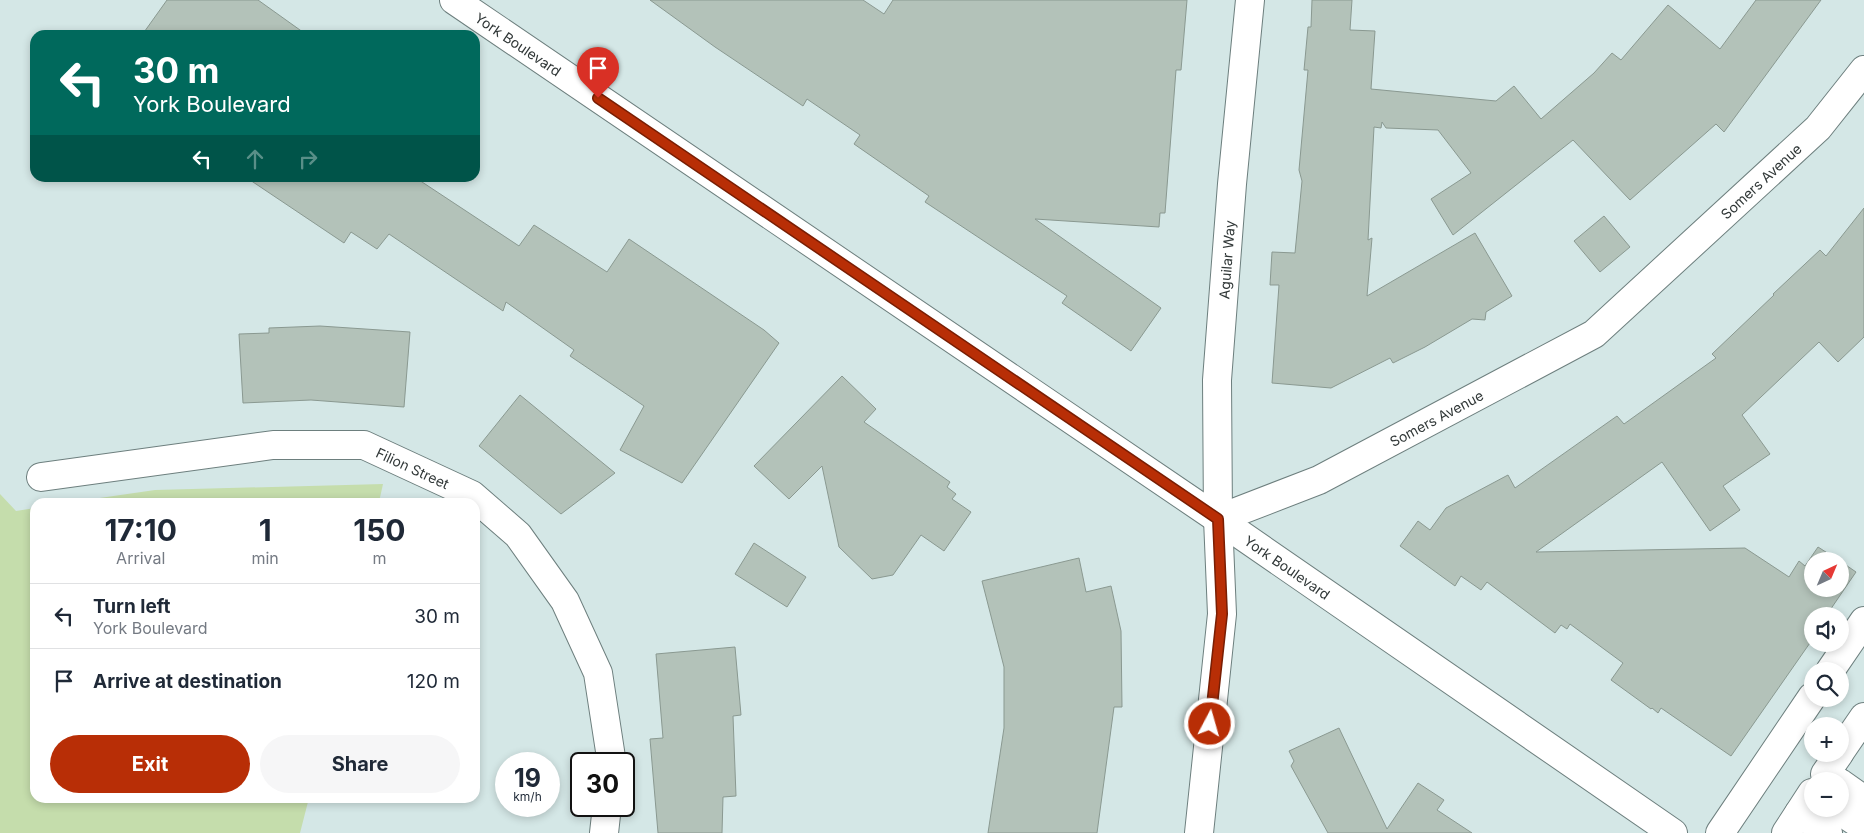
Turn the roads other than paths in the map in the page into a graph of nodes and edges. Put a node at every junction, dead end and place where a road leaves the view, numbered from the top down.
1 (454, 0) edge
2 (1250, 0) edge
3 (1864, 70) edge
4 (41, 477) dead end
5 (475, 498) edge
6 (480, 502) edge
7 (1218, 519) junction
8 (1864, 620) edge
9 (1836, 662) edge
10 (1805, 707) edge
11 (1864, 717) edge
12 (610, 752) edge
13 (1830, 772) edge
14 (1849, 795) edge
15 (1864, 800) edge
16 (606, 817) edge
17 (1826, 817) edge
18 (1849, 817) edge
19 (1864, 827) edge
20 (604, 833) edge
21 (1199, 833) edge
22 (1673, 833) edge
23 (1720, 833) edge
24 (1828, 833) edge

1 - 7 street, York Boulevard
2 - 7 street, Aguilar Way
3 - 7 street, Somers Avenue
4 - 5 street, Filion Street
6 - 12 street, Filion Street
7 - 21 street
7 - 22 street, York Boulevard
8 - 9 street
10 - 23 street
11 - 13 street
14 - 15 street
16 - 20 street
17 - 24 street
18 - 19 street

